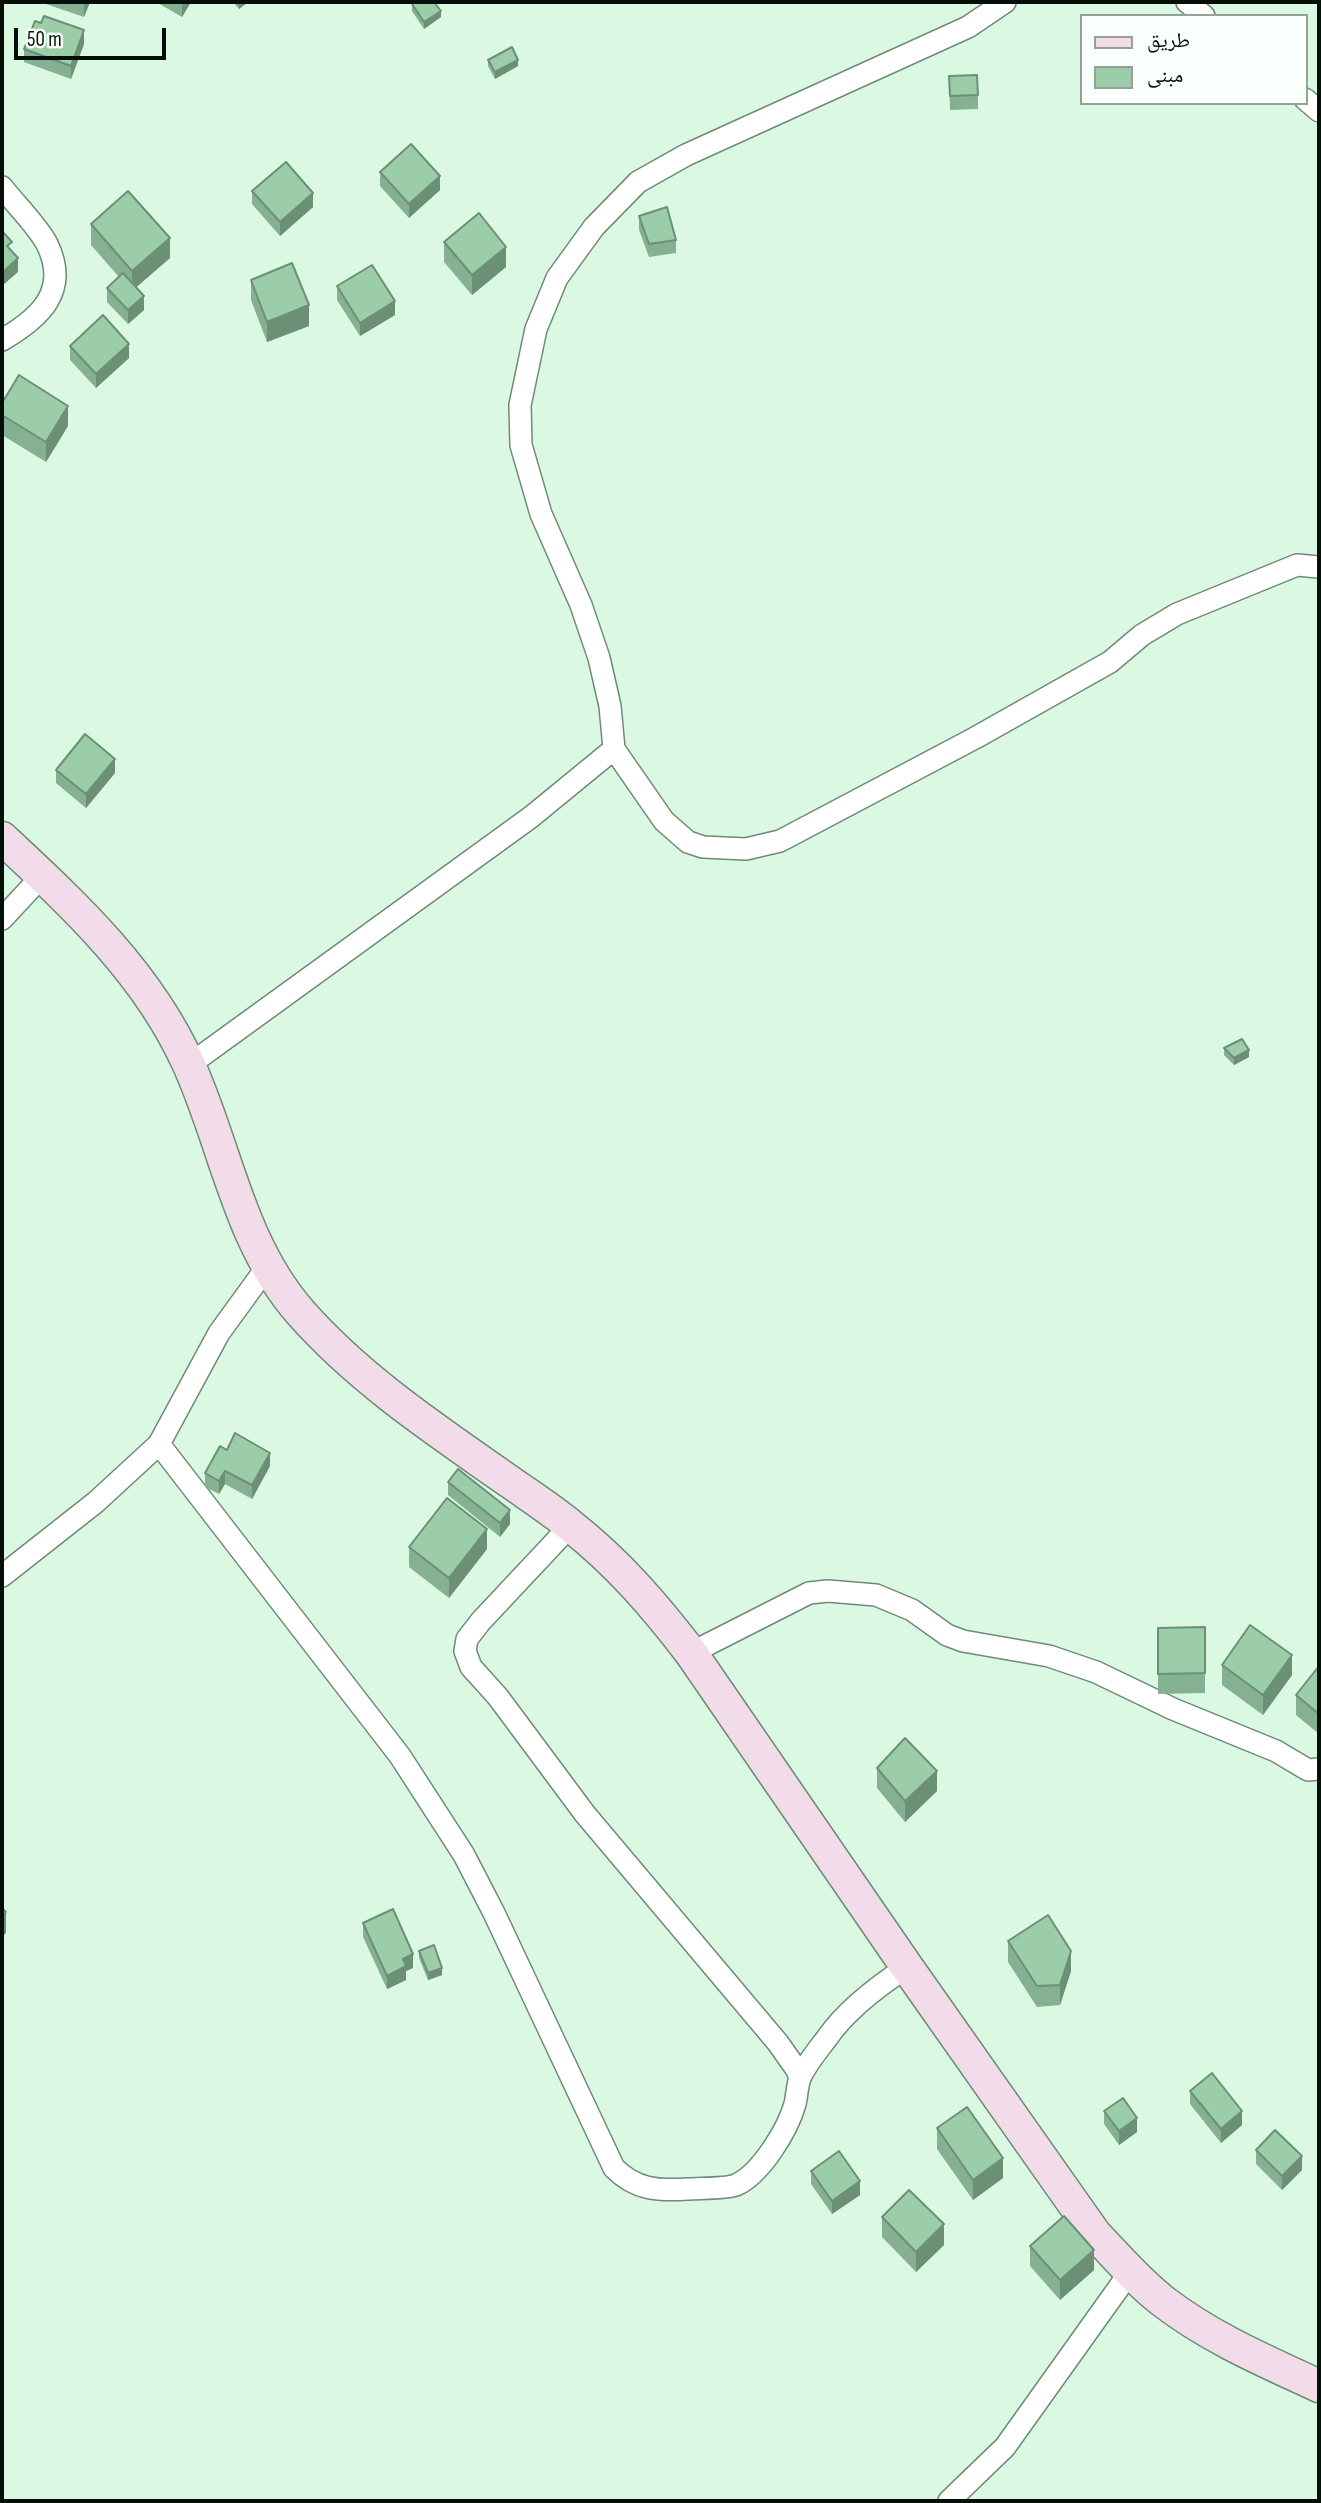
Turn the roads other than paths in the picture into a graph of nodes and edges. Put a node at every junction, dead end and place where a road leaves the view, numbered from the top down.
1 (1005, 2) edge
2 (1187, 2) edge
3 (1202, 14) edge
4 (2, 187) edge
5 (2, 340) edge
6 (1319, 567) edge
7 (614, 749) junction
8 (2, 838) edge
9 (42, 876) junction
10 (2, 919) edge
11 (189, 1065) junction
12 (267, 1267) junction
13 (159, 1444) junction
14 (571, 1525) junction
15 (2, 1576) edge
16 (691, 1653) junction
17 (1319, 1769) edge
18 (907, 1967) junction
19 (800, 2078) junction
20 (1130, 2272) junction
21 (1319, 2385) edge
22 (949, 2501) edge

1 - 7 street
2 - 3 street
4 - 5 street
6 - 7 street
7 - 11 street
8 - 9 street
9 - 10 street
9 - 11 street
11 - 12 street
12 - 13 street
12 - 14 street
13 - 15 street
13 - 19 street
14 - 16 street
14 - 19 street
16 - 17 street
16 - 18 street
18 - 19 street
18 - 20 street
20 - 21 street
20 - 22 street

